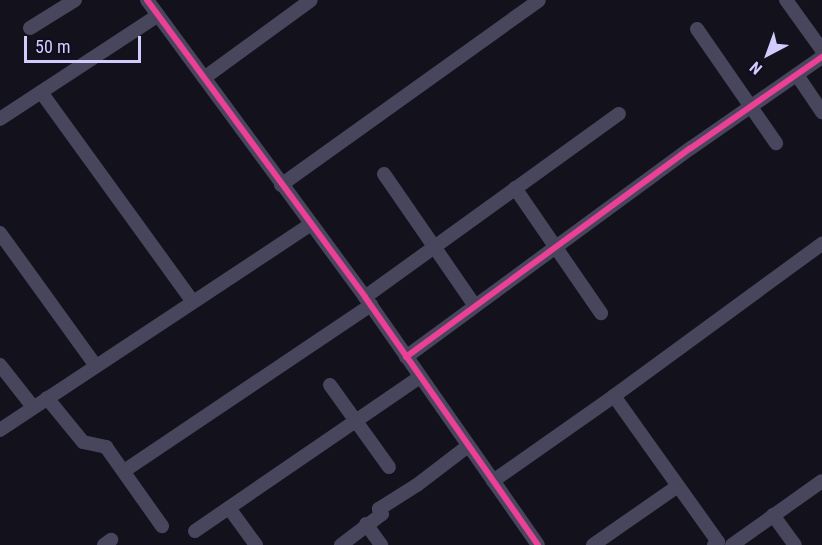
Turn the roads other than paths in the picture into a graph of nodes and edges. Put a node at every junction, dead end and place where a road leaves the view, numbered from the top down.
1 (75, 0) edge
2 (311, 0) edge
3 (539, 0) edge
4 (786, 0) edge
5 (152, 5) edge
6 (30, 28) dead end
7 (697, 29) dead end
8 (822, 50) edge
9 (822, 57) edge
10 (796, 75) junction
11 (204, 78) junction
12 (41, 92) junction
13 (750, 107) junction
14 (822, 112) edge
15 (619, 114) dead end
16 (0, 119) edge
17 (776, 143) dead end
18 (384, 174) dead end
19 (281, 185) junction
20 (515, 188) junction
21 (310, 225) junction
22 (0, 233) edge
23 (822, 243) edge
24 (436, 246) junction
25 (556, 247) junction
26 (368, 301) junction
27 (193, 302) junction
28 (475, 306) junction
29 (601, 313) dead end
30 (406, 357) junction
31 (0, 364) edge
32 (96, 366) junction
33 (420, 377) junction
34 (330, 385) dead end
35 (614, 396) junction
36 (47, 398) junction
37 (33, 407) junction
38 (355, 420) junction
39 (0, 430) edge
40 (468, 446) junction
41 (389, 467) dead end
42 (123, 471) junction
43 (493, 481) junction
44 (822, 481) edge
45 (678, 486) junction
46 (229, 508) junction
47 (773, 515) junction
48 (366, 524) junction
49 (162, 526) dead end
50 (195, 531) dead end
51 (256, 545) edge
52 (341, 545) edge
53 (381, 545) edge
54 (538, 545) edge
55 (593, 545) edge
56 (714, 545) edge
57 (732, 545) edge
58 (795, 545) edge

1 - 6 street
2 - 11 street
3 - 19 street
4 - 8 street
5 - 11 street
5 - 12 street
7 - 13 street
9 - 10 street
10 - 13 street
10 - 14 street
11 - 19 street
12 - 16 street
12 - 27 street
13 - 17 street
13 - 25 street
15 - 20 street
18 - 24 street
19 - 21 street
20 - 24 street
20 - 25 street
21 - 26 street
21 - 27 street
22 - 32 street
23 - 35 street
24 - 26 street
24 - 28 street
25 - 28 street
25 - 29 street
26 - 30 street
26 - 42 street
27 - 32 street
28 - 30 street
30 - 33 street
31 - 37 street
32 - 36 street
33 - 38 street
33 - 40 street
34 - 38 street
35 - 43 street
35 - 45 street
36 - 37 street
36 - 42 street
37 - 39 street
38 - 41 street
38 - 46 street
40 - 43 street
40 - 48 street
42 - 49 street
43 - 54 street
44 - 47 street
45 - 55 street
45 - 56 street
46 - 50 street
46 - 51 street
47 - 57 street
47 - 58 street
48 - 52 street
48 - 53 street

